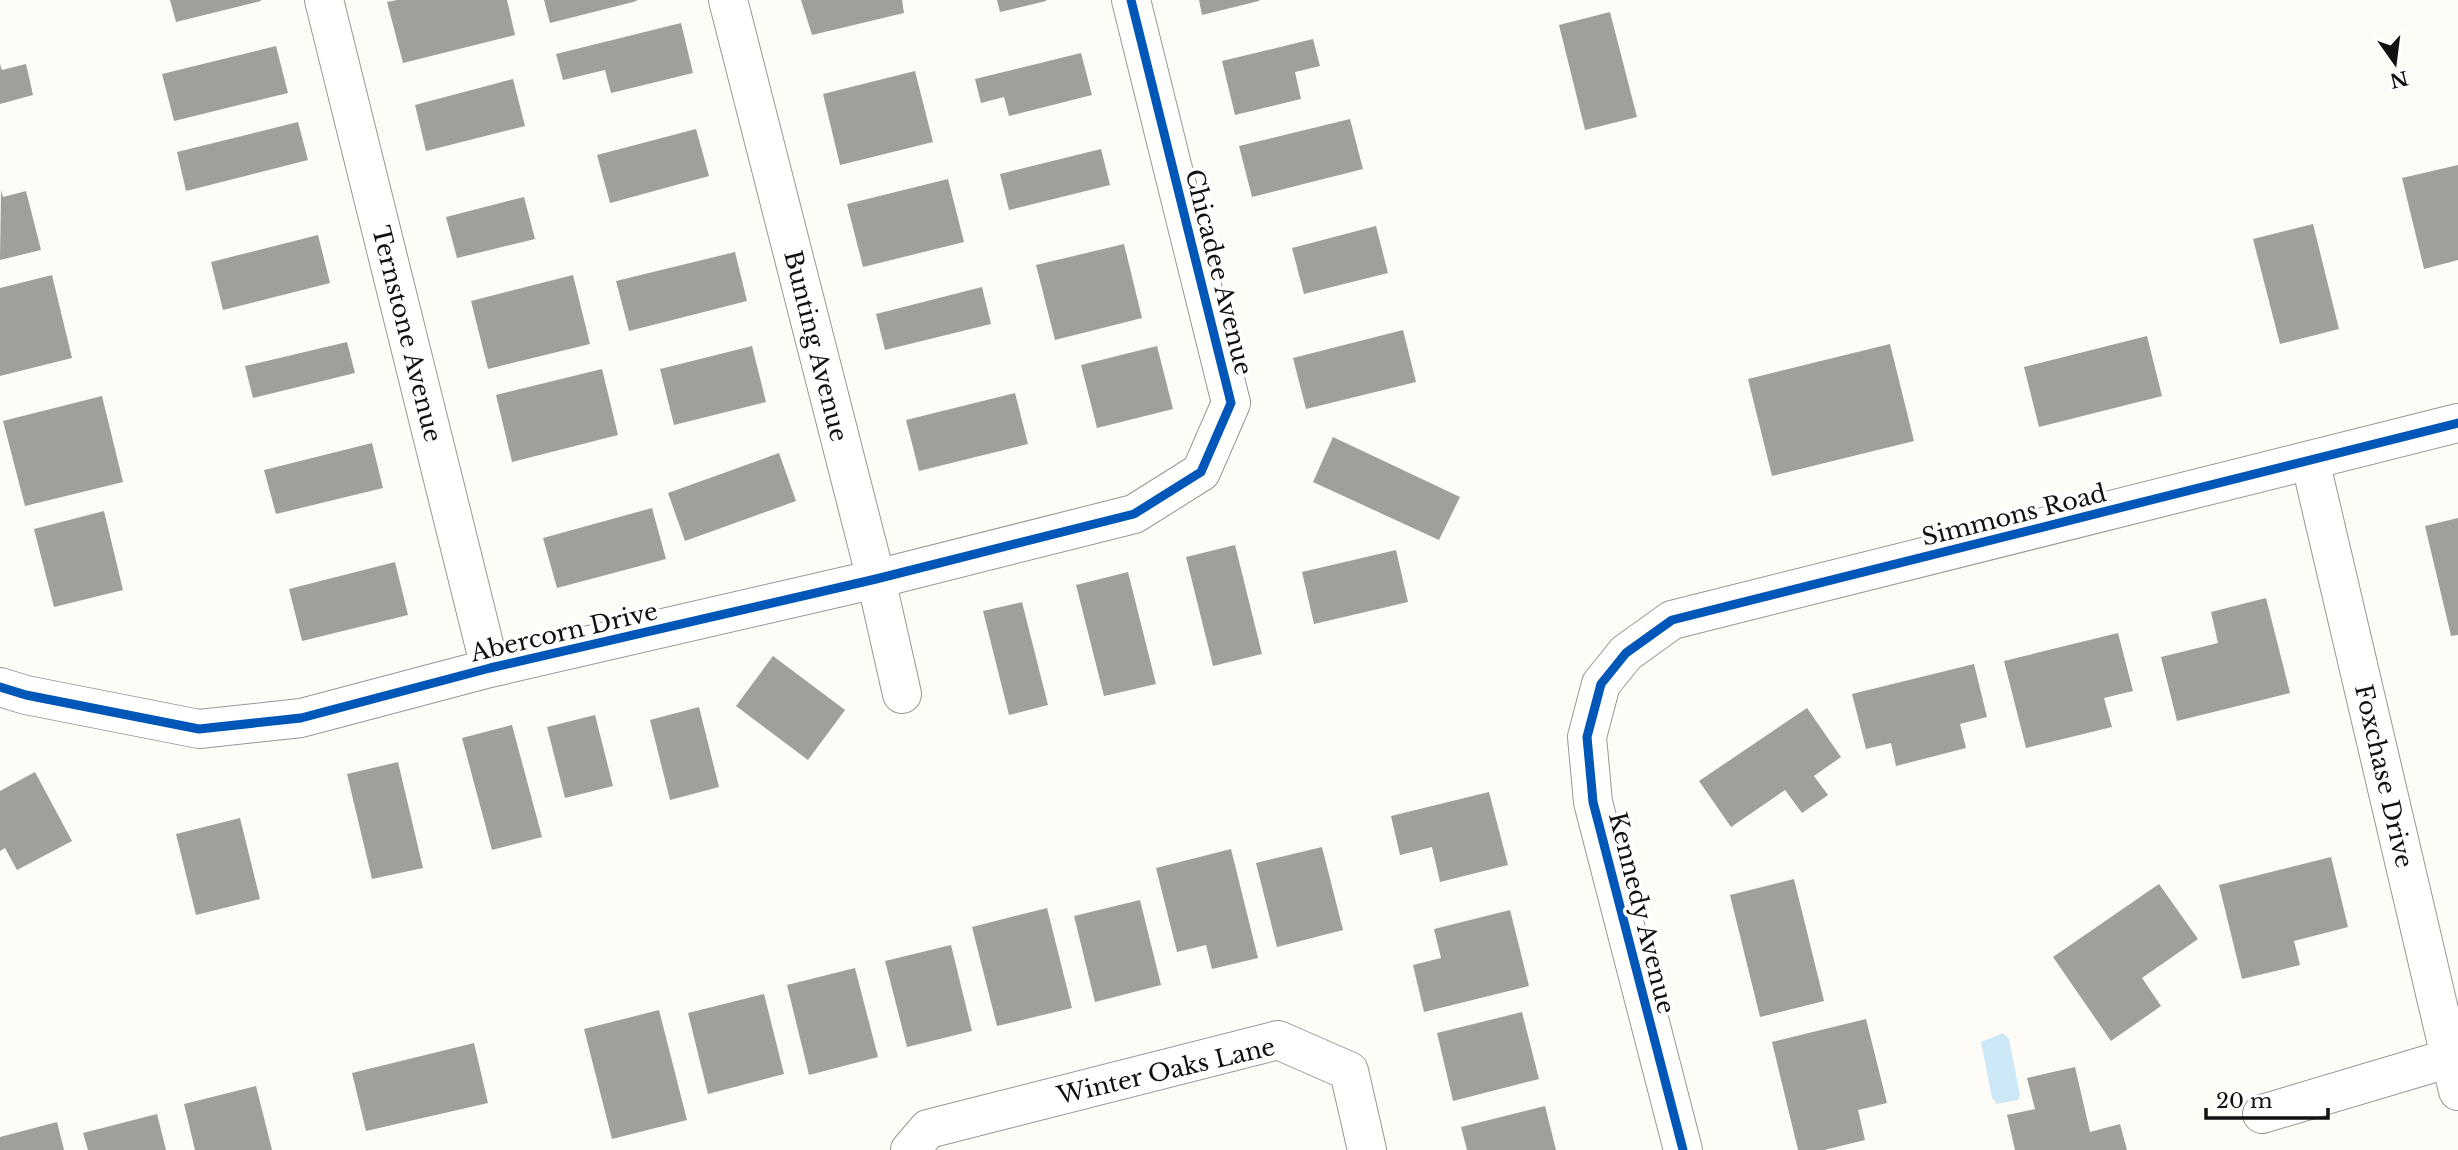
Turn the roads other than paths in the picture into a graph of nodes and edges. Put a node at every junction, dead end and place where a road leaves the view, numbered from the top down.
1 (324, 0) edge
2 (728, 0) edge
3 (1131, 0) edge
4 (2458, 423) edge
5 (2310, 460) junction
6 (1134, 514) joint
7 (876, 579) junction
8 (490, 668) junction
9 (1601, 684) joint
10 (0, 687) edge
11 (902, 694) dead end
12 (2454, 1074) edge
13 (2262, 1114) dead end
14 (910, 1150) edge
15 (1367, 1150) edge
16 (1683, 1150) edge

1 - 8 street, Ternstone Avenue
2 - 7 street, Bunting Avenue
3 - 6 street, Chicadee Avenue
4 - 5 street, Simmons Road
5 - 9 street, Simmons Road
5 - 12 street, Foxchase Drive
6 - 7 street, Abercorn Drive
7 - 8 street, Abercorn Drive
7 - 11 street, Bunting Avenue
8 - 10 street, Abercorn Drive
9 - 16 street, Kennedy Avenue
12 - 13 street
14 - 15 street, Winter Oaks Lane

